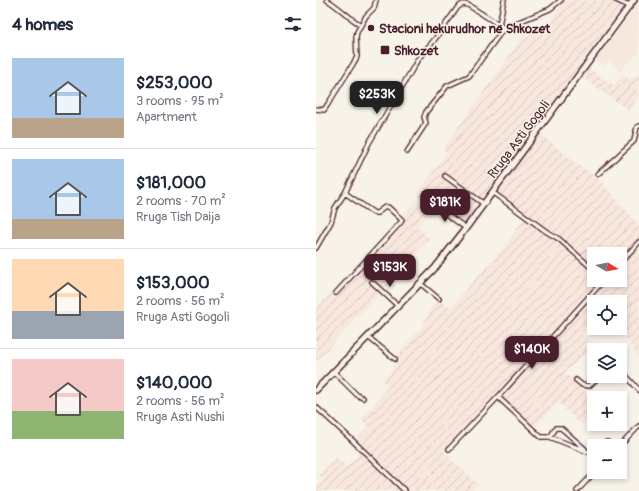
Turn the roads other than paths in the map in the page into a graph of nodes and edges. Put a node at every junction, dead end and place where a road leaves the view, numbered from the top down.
1 (327, 0) edge
2 (376, 0) edge
3 (504, 0) edge
4 (561, 0) edge
5 (616, 0) edge
6 (634, 0) edge
7 (629, 6) junction
8 (361, 24) junction
9 (499, 25) junction
10 (504, 28) junction
11 (316, 109) edge
12 (639, 126) edge
13 (407, 152) dead end
14 (598, 174) dead end
15 (445, 176) dead end
16 (492, 192) junction
17 (345, 193) junction
18 (432, 204) dead end
19 (484, 204) junction
20 (466, 228) junction
21 (639, 242) edge
22 (316, 248) edge
23 (627, 255) edge
24 (587, 264) edge
25 (372, 282) dead end
26 (420, 284) junction
27 (598, 287) edge
28 (336, 293) dead end
29 (439, 299) dead end
30 (398, 306) junction
31 (368, 337) junction
32 (395, 359) dead end
33 (334, 372) junction
34 (627, 377) edge
35 (576, 380) dead end
36 (592, 383) edge
37 (316, 390) edge
38 (639, 390) edge
39 (498, 397) junction
40 (364, 398) dead end
41 (316, 407) edge
42 (639, 426) edge
43 (550, 437) junction
44 (627, 439) edge
45 (448, 449) dead end
46 (587, 451) edge
47 (587, 452) edge
48 (588, 479) edge
49 (405, 491) edge
50 (576, 491) edge

1 - 8 street
2 - 8 street
3 - 9 street
4 - 10 street
5 - 7 street
6 - 7 street, Rruga Asti Gogoli
7 - 16 street, Rruga Asti Gogoli
8 - 11 street
9 - 10 street
9 - 17 street
10 - 13 street
12 - 14 street
15 - 19 street
16 - 19 street, Rruga Asti Gogoli
16 - 24 street
17 - 22 street
17 - 28 street
18 - 20 street
19 - 20 street, Rruga Asti Gogoli
20 - 26 street, Rruga Asti Gogoli
21 - 23 street
25 - 30 street
26 - 29 street
26 - 30 street, Rruga Asti Gogoli
27 - 39 street
30 - 31 street, Rruga Asti Gogoli
31 - 32 street
31 - 33 street, Rruga Asti Gogoli
33 - 37 street, Rruga Asti Gogoli
33 - 40 street
34 - 38 street
35 - 36 street
39 - 43 street
39 - 45 street
41 - 49 street
42 - 44 street
43 - 46 street
43 - 47 street
48 - 50 street

